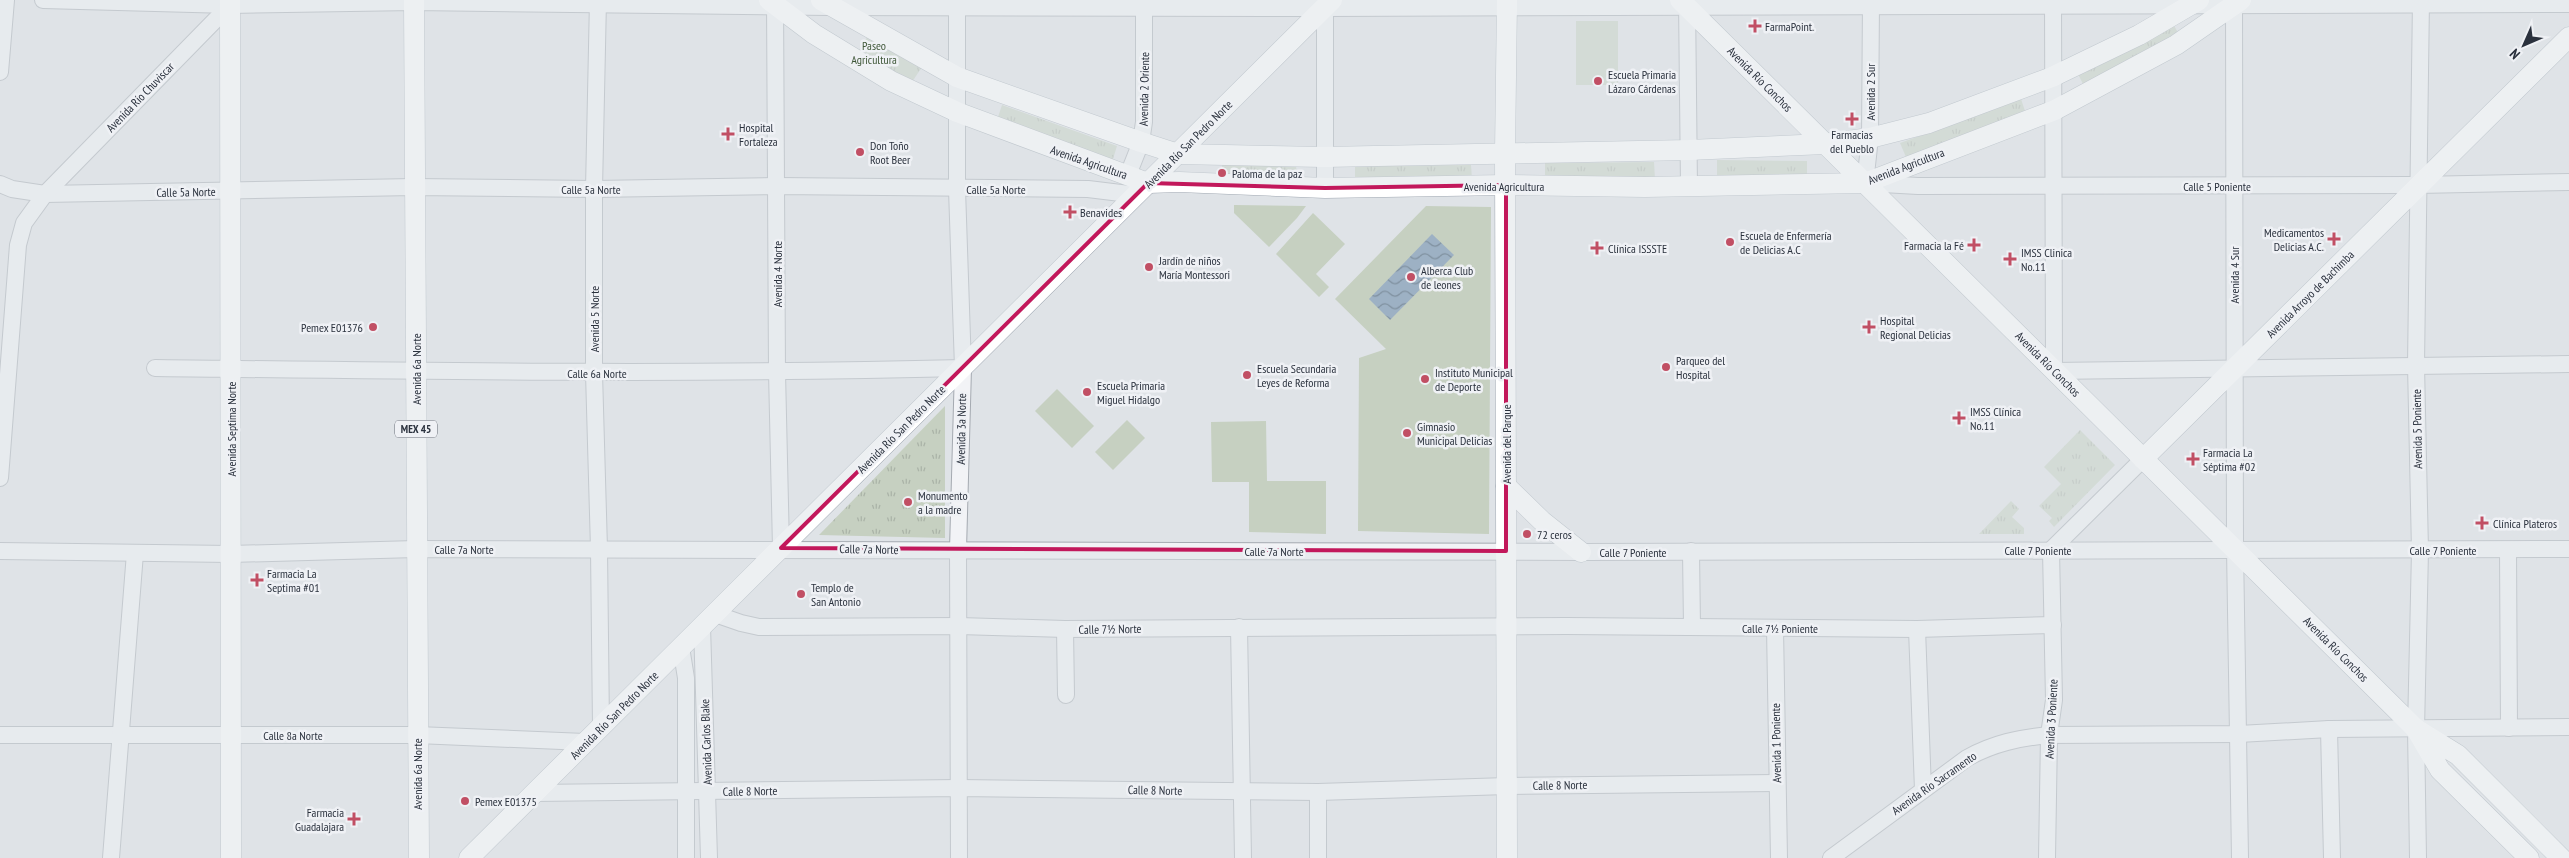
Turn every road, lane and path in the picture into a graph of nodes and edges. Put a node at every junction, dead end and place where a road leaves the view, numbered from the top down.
1 (6, 0) edge
2 (43, 0) edge
3 (414, 1) edge
4 (773, 1) edge
5 (2420, 1) edge
6 (231, 2) edge
7 (598, 2) edge
8 (1685, 2) edge
9 (2236, 2) edge
10 (825, 3) edge
11 (957, 3) edge
12 (1144, 3) edge
13 (1327, 3) edge
14 (1507, 3) edge
15 (1871, 3) edge
16 (2053, 3) edge
17 (2195, 3) edge
18 (2569, 4) edge
19 (2569, 37) edge
20 (0, 72) edge
21 (957, 77) junction
22 (2052, 77) junction
23 (2055, 110) junction
24 (957, 112) junction
25 (1870, 138) junction
26 (1141, 142) junction
27 (1825, 144) junction
28 (1689, 150) junction
29 (1505, 153) junction
30 (1178, 154) junction
31 (1324, 157) junction
32 (1128, 175) junction
33 (2569, 182) edge
34 (1864, 183) junction
35 (0, 184) edge
36 (2055, 184) junction
37 (1506, 185) junction
38 (777, 186) junction
39 (2234, 186) junction
40 (2418, 186) junction
41 (413, 187) junction
42 (1689, 187) junction
43 (1325, 188) junction
44 (957, 189) junction
45 (1142, 189) junction
46 (594, 190) junction
47 (231, 191) junction
48 (45, 194) junction
49 (2416, 364) junction
50 (2569, 364) edge
51 (155, 368) dead end
52 (963, 368) junction
53 (231, 369) junction
54 (416, 370) junction
55 (2234, 370) junction
56 (2054, 371) junction
57 (777, 372) junction
58 (594, 373) junction
59 (2143, 459) junction
60 (0, 478) edge
61 (1506, 486) junction
62 (781, 548) junction
63 (416, 549) junction
64 (599, 549) junction
65 (2235, 549) junction
66 (2569, 549) edge
67 (958, 550) junction
68 (2051, 550) junction
69 (2508, 550) junction
70 (0, 551) edge
71 (1506, 551) junction
72 (1691, 551) junction
73 (2420, 551) junction
74 (135, 552) junction
75 (1582, 552) junction
76 (231, 554) junction
77 (709, 620) junction
78 (2053, 625) junction
79 (959, 626) junction
80 (1506, 626) junction
81 (1692, 627) junction
82 (1239, 628) junction
83 (1775, 628) junction
84 (1065, 629) junction
85 (1918, 629) junction
86 (681, 647) junction
87 (1066, 695) dead end
88 (601, 727) junction
89 (2569, 727) edge
90 (2509, 728) junction
91 (2329, 729) junction
92 (2416, 729) junction
93 (2239, 734) junction
94 (0, 735) edge
95 (119, 735) junction
96 (417, 735) junction
97 (2049, 735) junction
98 (231, 736) junction
99 (585, 742) junction
100 (1776, 783) junction
101 (1507, 786) junction
102 (959, 788) junction
103 (1923, 790) junction
104 (686, 792) junction
105 (708, 792) junction
106 (1243, 792) junction
107 (1318, 792) junction
108 (534, 793) junction
109 (111, 858) edge
110 (231, 858) edge
111 (419, 858) edge
112 (469, 858) edge
113 (686, 858) edge
114 (709, 858) edge
115 (959, 858) edge
116 (1243, 858) edge
117 (1318, 858) edge
118 (1507, 858) edge
119 (1779, 858) edge
120 (1831, 858) edge
121 (2047, 858) edge
122 (2240, 858) edge
123 (2332, 858) edge
124 (2418, 858) edge
125 (2529, 858) edge
126 (2561, 858) edge

1 - 20 street
2 - 6 street
3 - 6 street
3 - 7 street
3 - 41 main road, Avenida 6a Norte / MEX 45
4 - 7 street
4 - 10 street
4 - 24 main road, Avenida Agricultura
4 - 38 street, Avenida 4 Norte
5 - 9 street
5 - 18 street
5 - 40 street, Avenida 5 Poniente
6 - 47 main road, Avenida Septima Norte
6 - 48 street, Avenida Río Chuviscar
7 - 46 street, Avenida 5 Norte
8 - 14 street
8 - 15 street
8 - 27 main road, Avenida Río Conchos
8 - 28 street
9 - 17 street
9 - 23 main road, Avenida Agricultura
9 - 39 street, Avenida 4 Sur
10 - 11 street
10 - 21 main road
11 - 12 street
11 - 21 street, Avenida 3a Norte
12 - 13 street
12 - 26 street, Avenida 2 Oriente
13 - 14 street
13 - 30 main road, Avenida Río San Pedro Norte
13 - 31 street
14 - 29 main road, Avenida del Parque
15 - 16 street
15 - 25 street, Avenida 2 Sur
16 - 17 street
16 - 22 street
17 - 22 main road
19 - 40 main road, Avenida Arroyo de Bachimba
21 - 24 street, Avenida 3a Norte
21 - 26 main road
22 - 23 street
22 - 25 main road
23 - 34 main road, Avenida Agricultura
23 - 36 street
24 - 32 main road, Avenida Agricultura
24 - 44 street, Avenida 3a Norte
25 - 27 main road
25 - 34 street, Avenida 2 Sur
26 - 30 main road
26 - 32 street, Avenida 2 Oriente
27 - 28 main road
27 - 34 main road, Avenida Río Conchos
28 - 29 main road
28 - 42 street
29 - 31 main road
29 - 37 main road, Avenida del Parque
30 - 31 main road
30 - 45 main road, Avenida Río San Pedro Norte
31 - 43 street
32 - 45 main road, Avenida Agricultura
33 - 40 street, Calle 5 Poniente
34 - 36 street, Calle 5 Poniente
34 - 42 main road, Avenida Agricultura
34 - 56 main road, Avenida Río Conchos
35 - 48 street, Calle 5a Norte
36 - 39 street, Calle 5 Poniente
36 - 56 street
37 - 42 main road, Avenida Agricultura
37 - 43 main road, Avenida Agricultura
37 - 61 main road, Avenida del Parque
38 - 44 street, Calle 5a Norte
38 - 46 street, Calle 5a Norte
38 - 57 street, Avenida 4 Norte
39 - 40 street, Calle 5 Poniente
39 - 55 street, Avenida 4 Sur
40 - 49 street, Avenida 5 Poniente
40 - 55 main road, Avenida Arroyo de Bachimba
41 - 46 street, Calle 5a Norte
41 - 47 street, Calle 5a Norte
41 - 54 main road, Avenida 6a Norte / MEX 45
43 - 45 main road, Avenida Agricultura
44 - 45 street, Calle 5a Norte
44 - 52 street, Avenida 3a Norte
45 - 52 main road, Avenida Río San Pedro Norte
46 - 58 street, Avenida 5 Norte
47 - 48 street, Calle 5a Norte
47 - 53 main road, Avenida Septima Norte
48 - 60 street, Avenida Río Chuviscar
49 - 50 street
49 - 55 street
49 - 73 street, Avenida 5 Poniente
51 - 53 street, Calle 6a Norte
52 - 57 street, Calle 6a Norte
52 - 62 main road, Avenida Río San Pedro Norte
52 - 67 street, Avenida 3a Norte
53 - 54 street, Calle 6a Norte
53 - 76 main road, Avenida Septima Norte
54 - 58 street, Calle 6a Norte
54 - 63 main road, Avenida 6a Norte / MEX 45
55 - 56 street
55 - 59 main road, Avenida Arroyo de Bachimba
55 - 65 street, Avenida 4 Sur
56 - 59 main road, Avenida Río Conchos
57 - 58 street, Calle 6a Norte
57 - 62 street, Avenida 4 Norte
58 - 64 street, Avenida 5 Norte
59 - 65 main road, Avenida Río Conchos
59 - 68 street, Avenida Arroyo de Bachimba
61 - 71 main road, Avenida del Parque
61 - 75 main road
62 - 64 street, Calle 7a Norte
62 - 67 street, Calle 7a Norte
62 - 77 main road, Avenida Río San Pedro Norte
63 - 64 street, Calle 7a Norte
63 - 76 street, Calle 7a Norte
63 - 96 main road, Avenida 6a Norte / MEX 45
64 - 88 street, Avenida 5 Norte
65 - 68 street, Calle 7 Poniente
65 - 73 street, Calle 7 Poniente
65 - 92 main road, Avenida Río Conchos
65 - 93 street, Avenida 4 Sur
66 - 69 street, Calle 7 Poniente
67 - 71 street, Calle 7a Norte
67 - 79 street, Avenida 3a Norte
68 - 72 street, Calle 7 Poniente
68 - 78 street, Avenida 3 Poniente
69 - 73 street, Calle 7 Poniente
69 - 90 street
70 - 74 street, Calle 7a Norte
71 - 75 street, Calle 7 Poniente
71 - 80 main road, Avenida del Parque
72 - 75 street, Calle 7 Poniente
72 - 81 street
73 - 92 street, Avenida 5 Poniente
74 - 76 street, Calle 7a Norte
74 - 95 street
76 - 98 main road, Avenida Septima Norte
77 - 79 street, Calle 7½ Norte
77 - 86 main road, Avenida Río San Pedro Norte
77 - 105 street, Avenida Carlos Blake
78 - 85 street, Calle 7½ Poniente
78 - 97 street, Avenida 3 Poniente
79 - 84 street, Calle 7½ Norte
79 - 102 street, Avenida 3a Norte
80 - 81 street, Calle 7½ Poniente
80 - 82 street, Calle 7½ Norte
80 - 101 main road, Avenida del Parque
81 - 83 street, Calle 7½ Poniente
82 - 84 street, Calle 7½ Norte
82 - 106 street
83 - 85 street, Calle 7½ Poniente
83 - 100 street, Avenida 1 Poniente
84 - 87 street
85 - 103 street
86 - 88 main road, Avenida Río San Pedro Norte
86 - 104 street, Avenida Carlos Blake
88 - 99 main road, Avenida Río San Pedro Norte
89 - 90 street, Avenida Río Sacramento
90 - 92 street, Avenida Río Sacramento
91 - 92 street, Avenida Río Sacramento
91 - 93 street, Avenida Río Sacramento
91 - 123 street
92 - 124 street, Avenida 5 Poniente
92 - 125 main road, Avenida Río Conchos
92 - 126 main road, Avenida Río Conchos
93 - 97 street, Avenida Río Sacramento
93 - 122 street, Avenida 4 Sur
94 - 95 street, Calle 8a Norte
95 - 98 street, Calle 8a Norte
95 - 109 street
96 - 98 street, Calle 8a Norte
96 - 99 street, Calle 8a Norte
96 - 111 main road, Avenida 6a Norte / MEX 45
97 - 103 street, Avenida Río Sacramento
97 - 121 street, Avenida 3 Poniente
98 - 110 main road, Avenida Septima Norte
99 - 108 main road, Avenida Río San Pedro Norte
100 - 101 street, Calle 8 Norte
100 - 119 street, Avenida 1 Poniente
101 - 107 street, Calle 8 Norte
101 - 118 main road, Avenida del Parque
102 - 105 street, Calle 8 Norte
102 - 106 street, Calle 8 Norte
102 - 115 street, Avenida 3a Norte
103 - 120 street, Avenida Río Sacramento
104 - 105 street, Calle 8 Norte
104 - 108 street, Calle 8 Norte
104 - 113 street, Avenida Carlos Blake
105 - 114 street, Avenida Carlos Blake
106 - 107 street, Calle 8 Norte
106 - 116 street
107 - 117 street
108 - 112 main road, Avenida Río San Pedro Norte

